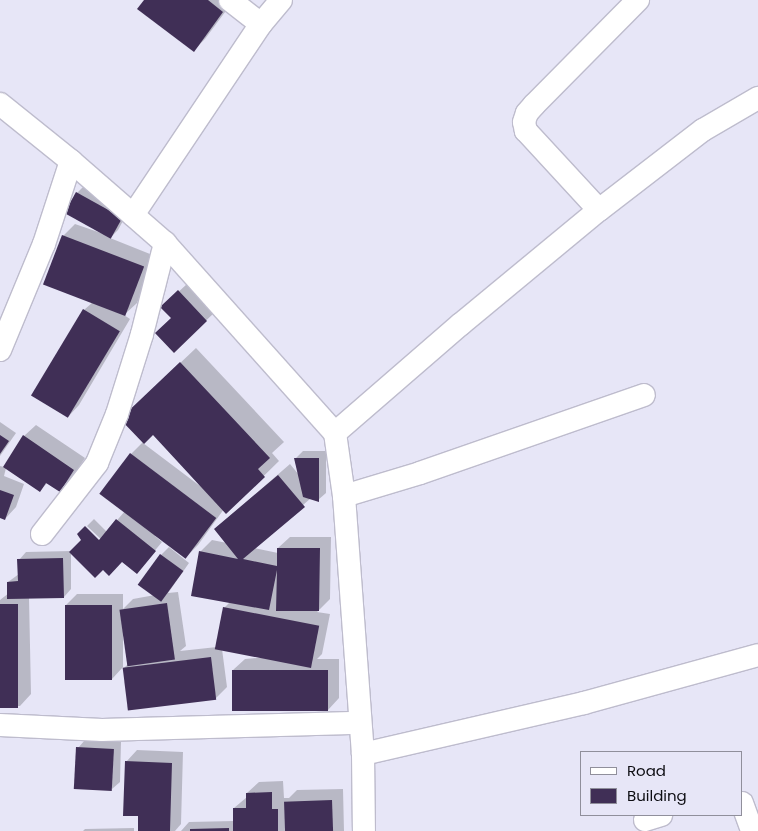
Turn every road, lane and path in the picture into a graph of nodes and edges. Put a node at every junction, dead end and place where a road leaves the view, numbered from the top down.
1 (230, 0) edge
2 (281, 0) edge
3 (638, 0) edge
4 (261, 24) junction
5 (758, 98) edge
6 (0, 104) edge
7 (71, 161) junction
8 (599, 210) junction
9 (133, 215) junction
10 (166, 243) junction
11 (0, 350) edge
12 (644, 395) dead end
13 (335, 433) junction
14 (344, 496) junction
15 (42, 534) dead end
16 (758, 656) edge
17 (360, 722) junction
18 (0, 725) edge
19 (363, 754) junction
20 (743, 806) edge
21 (364, 831) edge
22 (752, 831) edge

1 - 4 street
2 - 4 street
3 - 8 street
4 - 9 street
5 - 8 street
6 - 7 street
7 - 9 street
7 - 11 street
8 - 13 street
9 - 10 street
10 - 13 street
10 - 15 street
12 - 14 street
13 - 14 street
14 - 17 street
16 - 19 street
17 - 18 street
17 - 19 street
19 - 21 street
20 - 22 street

